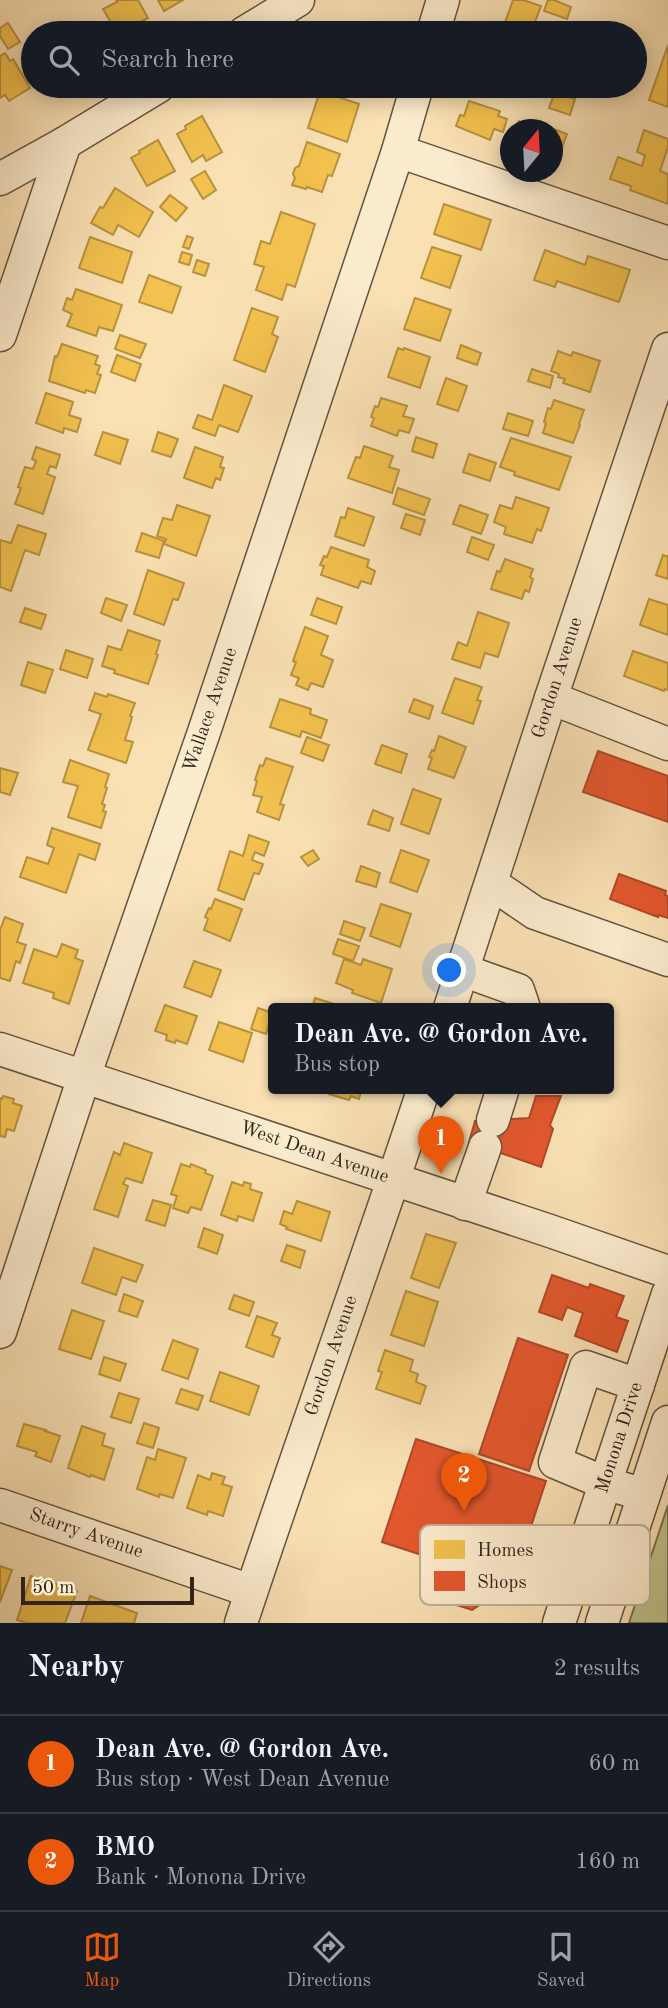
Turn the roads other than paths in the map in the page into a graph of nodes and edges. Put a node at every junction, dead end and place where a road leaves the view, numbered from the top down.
1 (298, 0) edge
2 (443, 0) edge
3 (264, 21) edge
4 (437, 21) edge
5 (139, 98) edge
6 (413, 98) edge
7 (65, 143) junction
8 (398, 151) junction
9 (0, 179) edge
10 (668, 243) edge
11 (0, 335) edge
12 (668, 349) edge
13 (551, 698) junction
14 (668, 744) edge
15 (491, 883) junction
16 (535, 913) junction
17 (480, 916) junction
18 (668, 960) edge
19 (462, 970) junction
20 (452, 1003) edge
21 (523, 1003) edge
22 (0, 1049) edge
23 (84, 1077) junction
24 (422, 1094) edge
25 (501, 1094) edge
26 (394, 1180) junction
27 (466, 1204) junction
28 (668, 1272) edge
29 (668, 1294) edge
30 (0, 1332) edge
31 (638, 1385) junction
32 (668, 1422) edge
33 (605, 1483) junction
34 (644, 1495) junction
35 (0, 1505) edge
36 (591, 1525) edge
37 (634, 1525) edge
38 (251, 1591) junction
39 (565, 1605) edge
40 (608, 1605) edge
41 (240, 1623) edge
42 (559, 1623) edge
43 (602, 1623) edge

1 - 3 street
2 - 4 street
5 - 7 street
6 - 8 street, Wallace Avenue
7 - 9 street
7 - 11 street
8 - 10 street
8 - 23 street, Wallace Avenue
12 - 13 street, Gordon Avenue
13 - 14 street
13 - 15 street, Gordon Avenue
15 - 16 street
15 - 17 street, Gordon Avenue
16 - 17 street
16 - 18 street
17 - 19 street, Gordon Avenue
19 - 20 street, Gordon Avenue
19 - 21 street
22 - 23 street, West Dean Avenue
23 - 26 street, West Dean Avenue
23 - 30 street, Wallace Avenue
24 - 26 street, Gordon Avenue
25 - 27 street
26 - 27 street, West Dean Avenue
26 - 38 street, Gordon Avenue
27 - 28 street, West Dean Avenue
29 - 31 street, Monona Drive
31 - 33 street, Monona Drive
31 - 33 street
32 - 34 street
33 - 34 street
33 - 36 street, Monona Drive
34 - 37 street
35 - 38 street, Starry Avenue
38 - 41 street, Gordon Avenue
39 - 42 street, Monona Drive
40 - 43 street

